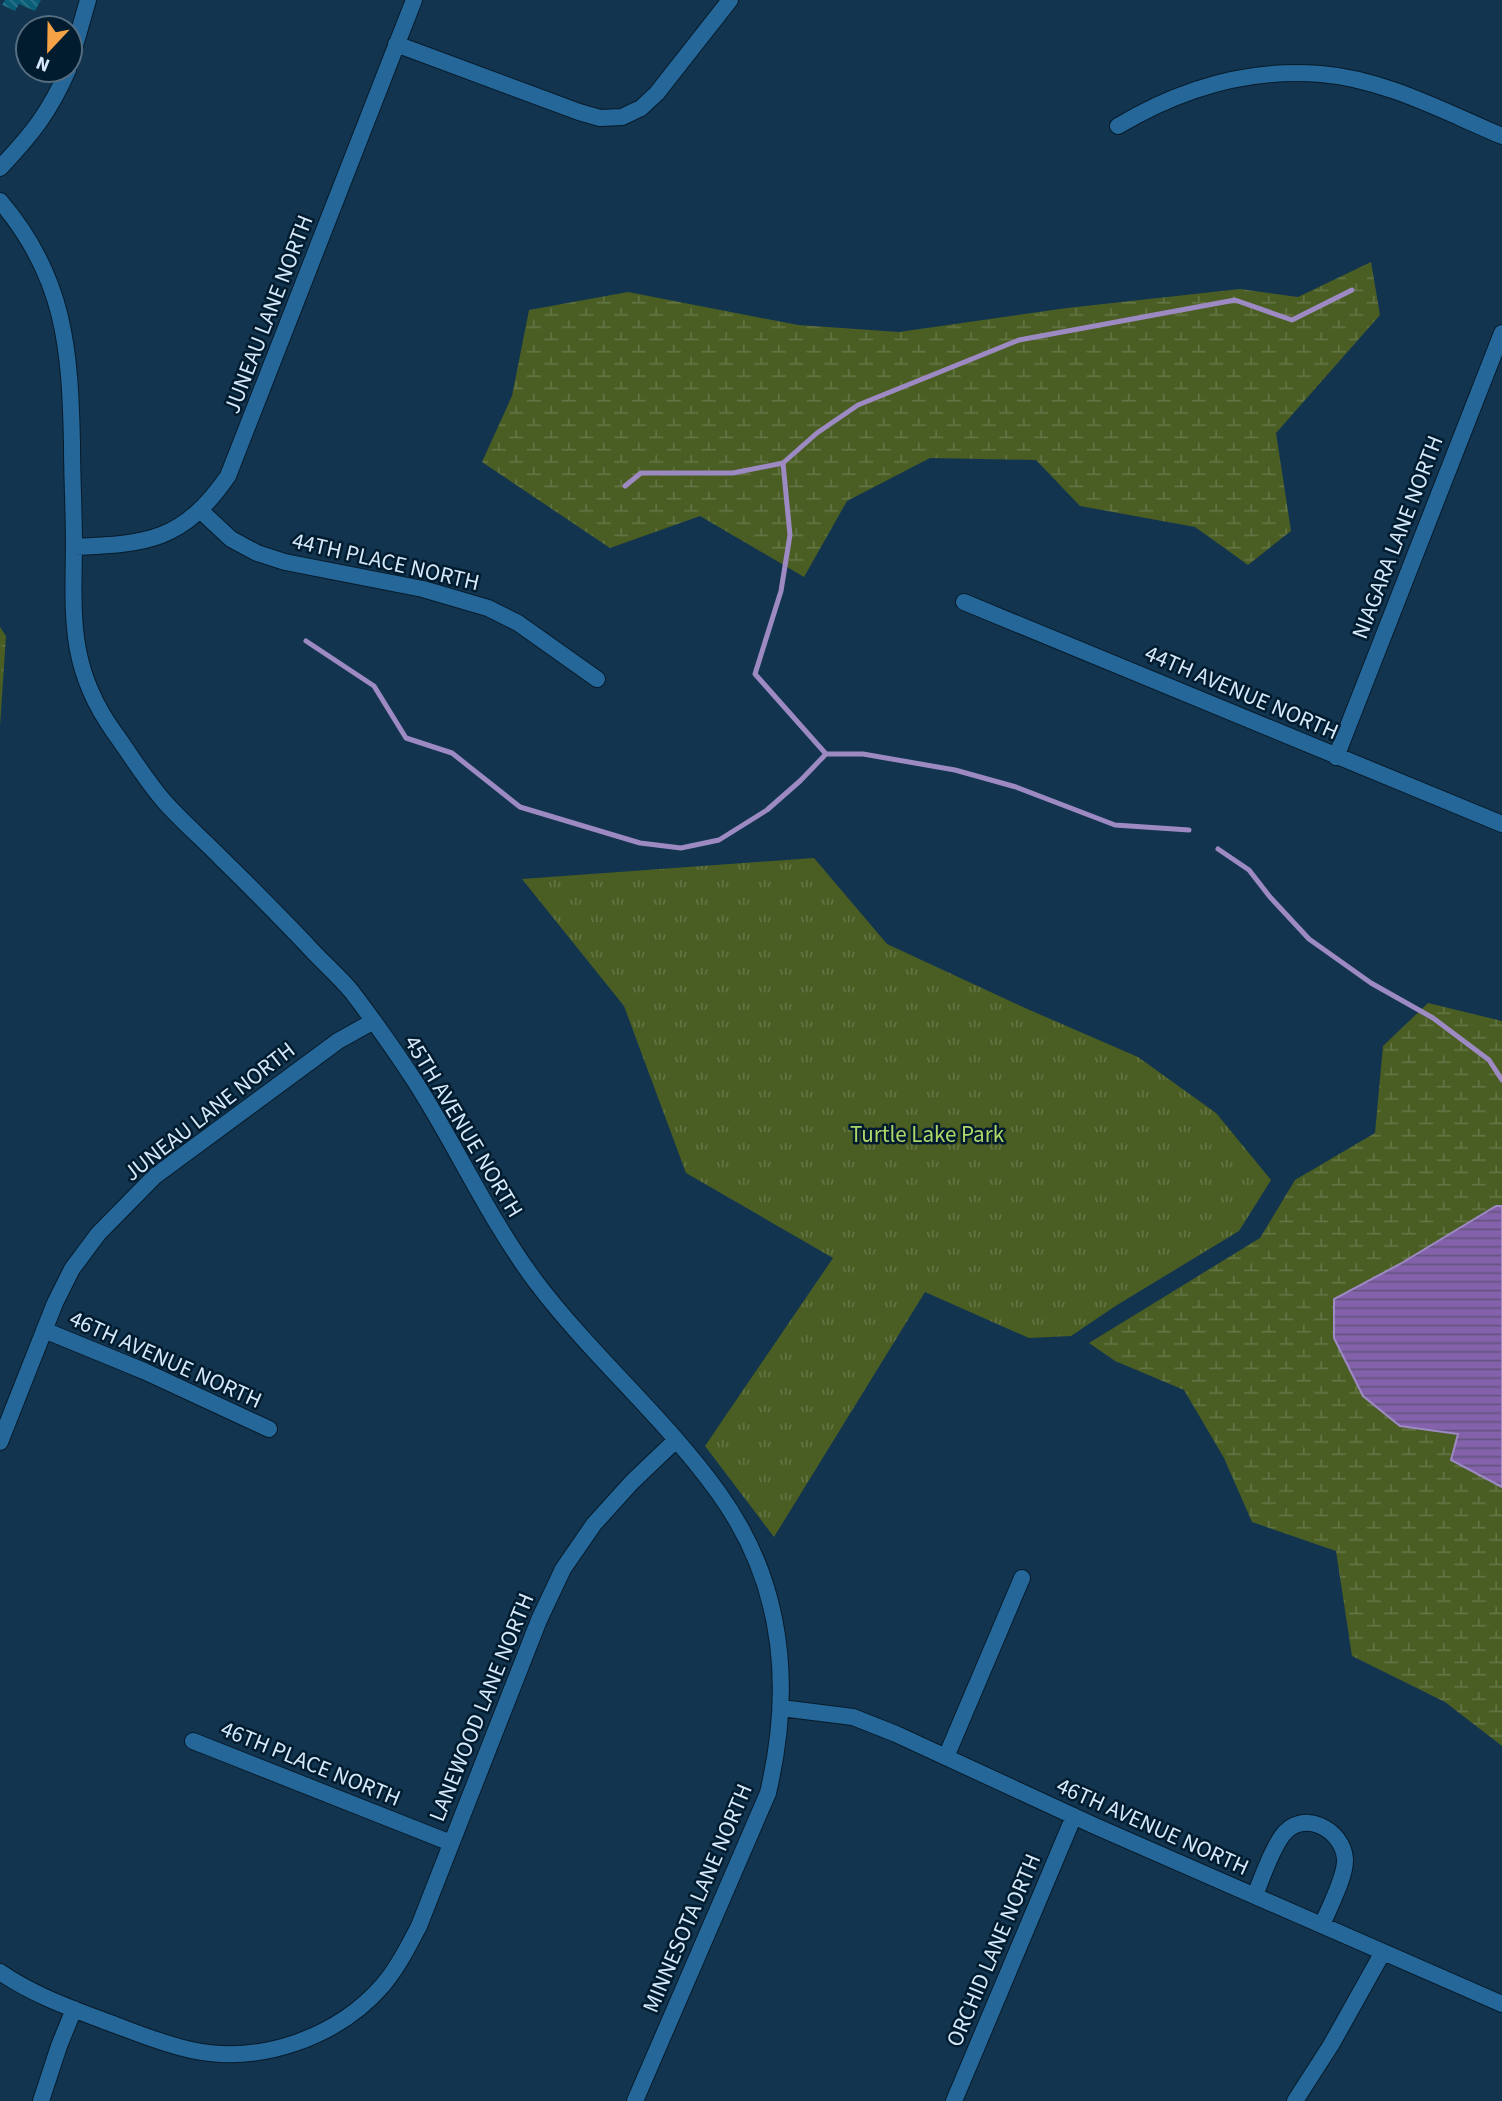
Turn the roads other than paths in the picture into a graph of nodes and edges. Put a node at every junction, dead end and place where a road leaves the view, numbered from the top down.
1 (414, 0) edge
2 (730, 0) edge
3 (396, 44) junction
4 (62, 84) edge
5 (1118, 126) dead end
6 (1502, 135) edge
7 (0, 168) edge
8 (0, 201) edge
9 (1502, 333) edge
10 (201, 511) junction
11 (74, 547) junction
12 (964, 602) dead end
13 (597, 679) dead end
14 (1336, 757) junction
15 (1502, 824) edge
16 (372, 1022) junction
17 (44, 1330) junction
18 (269, 1429) dead end
19 (676, 1440) junction
20 (0, 1442) edge
21 (1022, 1578) dead end
22 (781, 1708) junction
23 (193, 1741) dead end
24 (946, 1757) junction
25 (1074, 1816) junction
26 (451, 1843) junction
27 (1255, 1895) junction
28 (1322, 1925) junction
29 (1382, 1952) junction
30 (0, 1972) edge
31 (1502, 2004) edge
32 (74, 2009) junction
33 (41, 2101) edge
34 (635, 2101) edge
35 (954, 2101) edge
36 (1295, 2101) edge

1 - 3 street, JUNEAU LANE NORTH
2 - 3 street
3 - 10 street, JUNEAU LANE NORTH
4 - 7 street
5 - 6 street
8 - 11 street
9 - 14 street, NIAGARA LANE NORTH
10 - 11 street, JUNEAU LANE NORTH
10 - 13 street, 44TH PLACE NORTH
11 - 16 street, 45TH AVENUE NORTH
12 - 14 street, 44TH AVENUE NORTH
14 - 15 street, 44TH AVENUE NORTH
16 - 17 street, JUNEAU LANE NORTH
16 - 19 street, 45TH AVENUE NORTH
17 - 18 street, 46TH AVENUE NORTH
17 - 20 street, JUNEAU LANE NORTH
19 - 22 street, 45TH AVENUE NORTH
19 - 26 street, LANEWOOD LANE NORTH
21 - 24 street
22 - 24 street, 46TH AVENUE NORTH
22 - 34 street, MINNESOTA LANE NORTH
23 - 26 street, 46TH PLACE NORTH
24 - 25 street, 46TH AVENUE NORTH
25 - 27 street, 46TH AVENUE NORTH
25 - 35 street, ORCHID LANE NORTH
26 - 32 street, LANEWOOD LANE NORTH
27 - 28 street, 46TH AVENUE NORTH
27 - 28 street
28 - 29 street, 46TH AVENUE NORTH
29 - 31 street, 46TH AVENUE NORTH
29 - 36 street
30 - 32 street, LANEWOOD LANE NORTH
32 - 33 street

